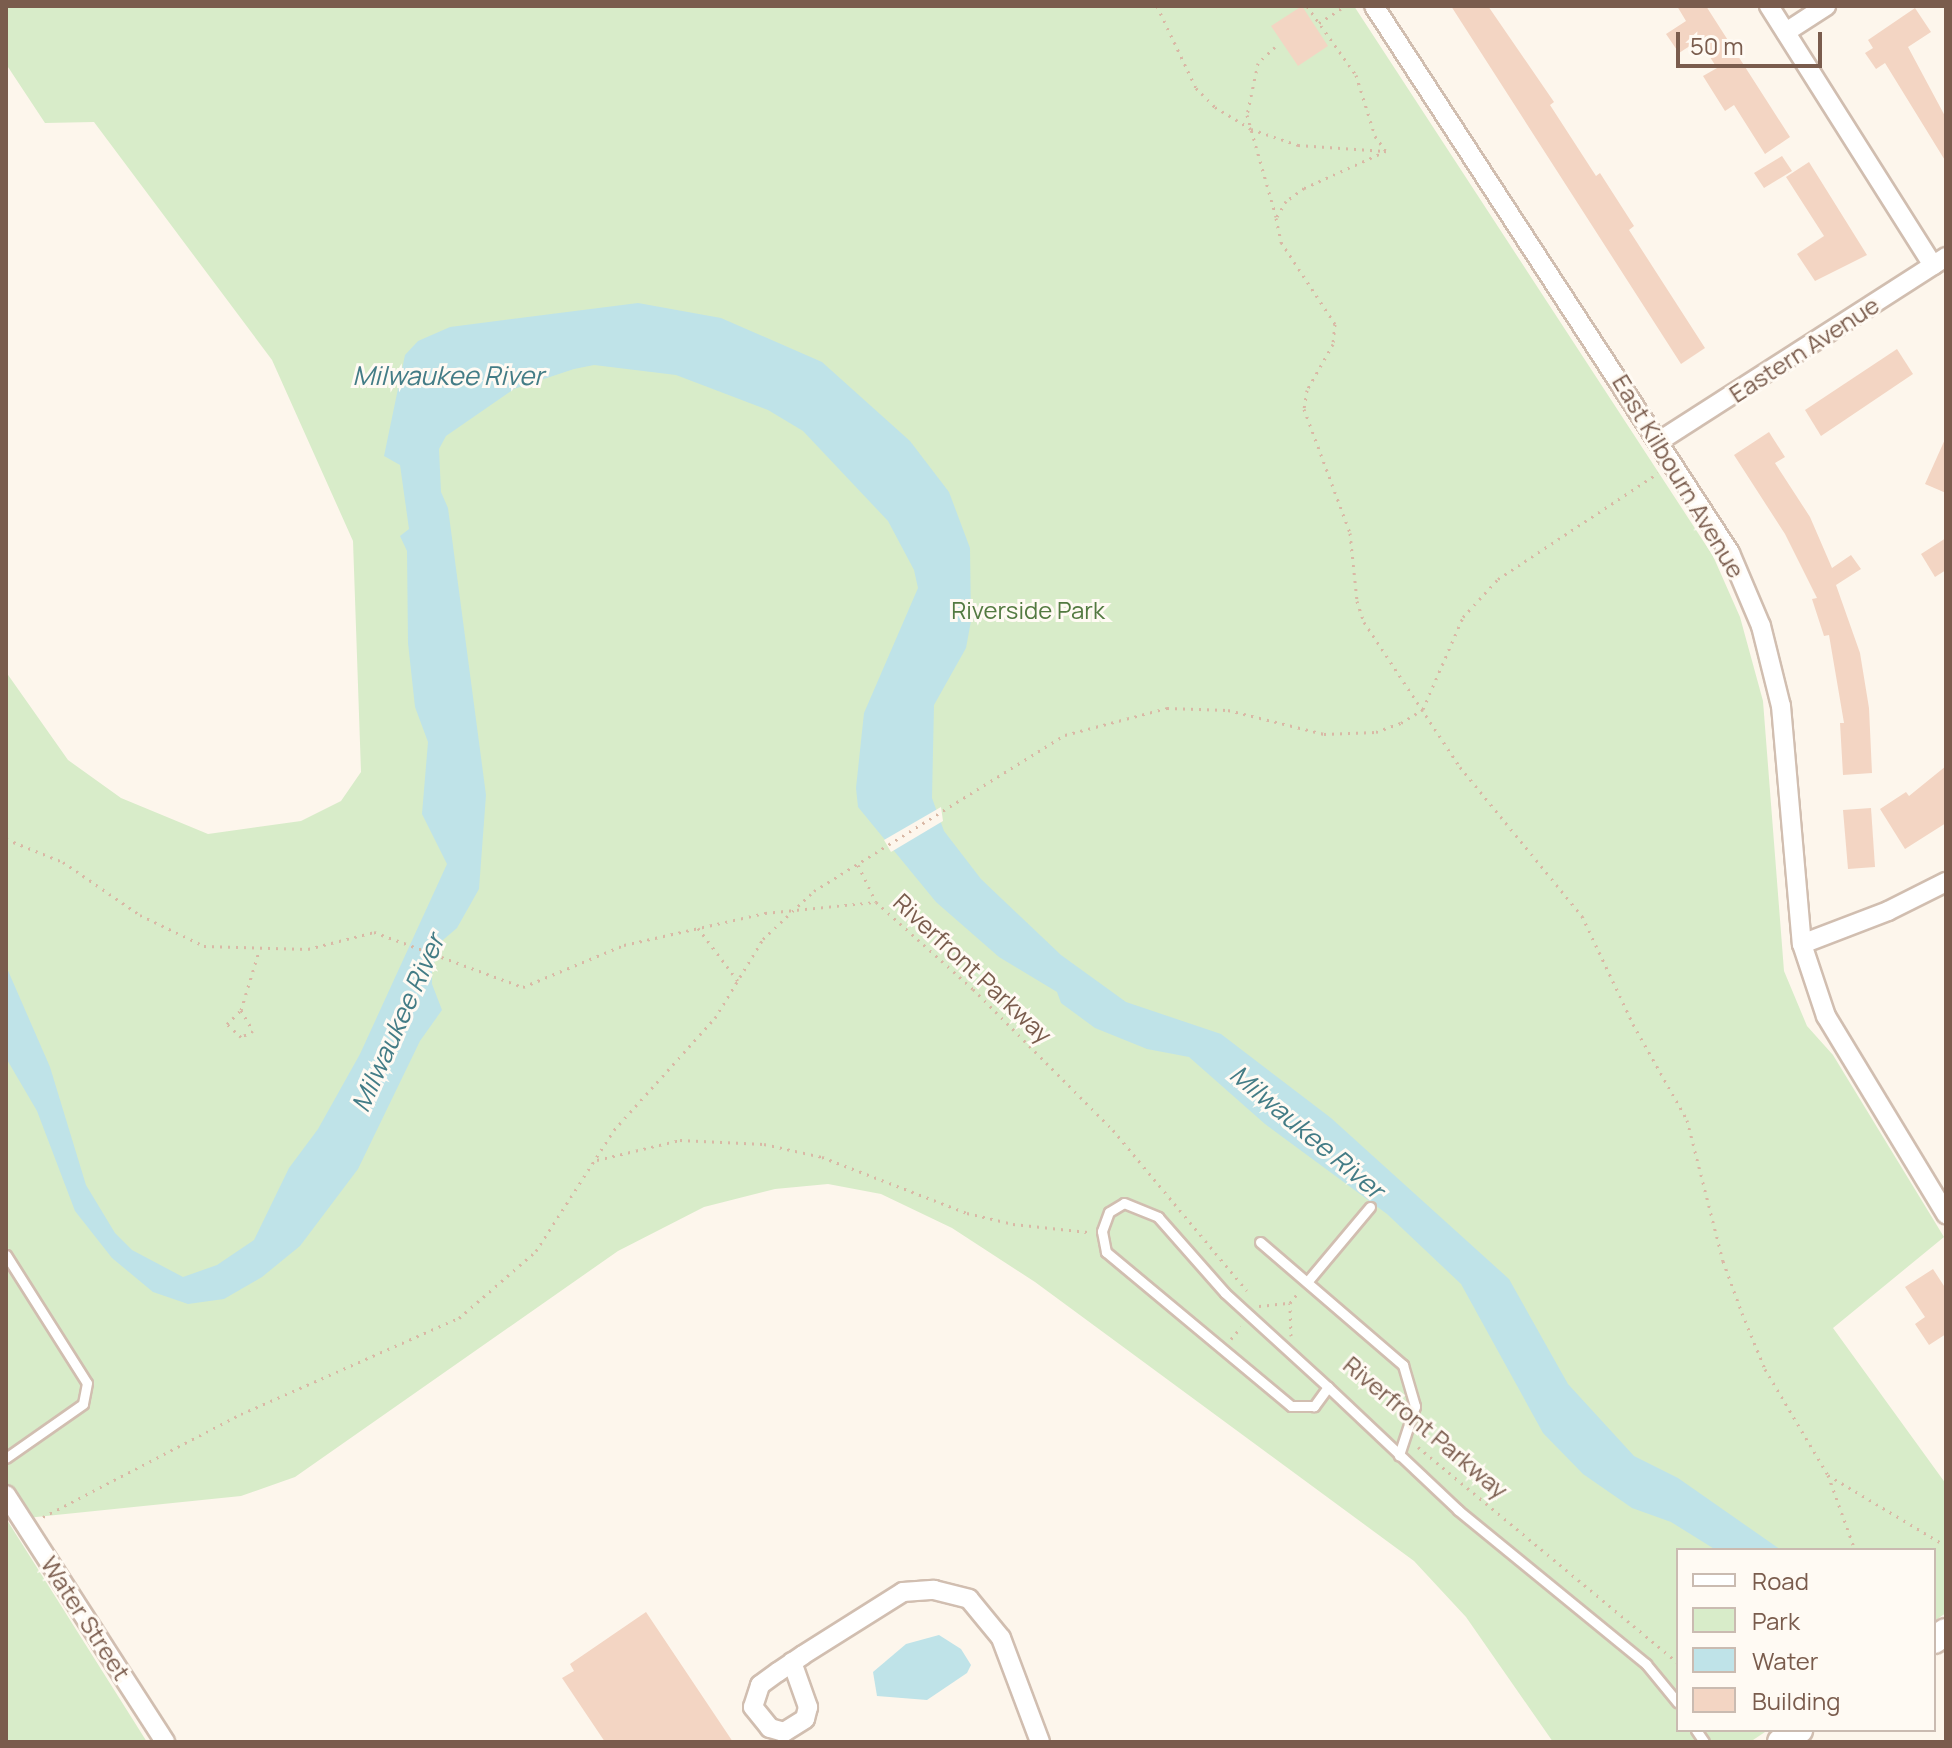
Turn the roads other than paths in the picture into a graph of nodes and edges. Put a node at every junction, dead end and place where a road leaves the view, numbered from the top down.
1 (1374, 6) edge
2 (1769, 6) edge
3 (1826, 6) edge
4 (1786, 32) junction
5 (1939, 261) edge
6 (1661, 440) junction
7 (1946, 882) edge
8 (1802, 944) junction
9 (1370, 1207) dead end
10 (1946, 1214) edge
11 (1260, 1242) dead end
12 (6, 1255) edge
13 (1307, 1282) junction
14 (1328, 1387) junction
15 (1399, 1455) junction
16 (6, 1458) edge
17 (6, 1495) edge
18 (792, 1662) dead end
19 (1676, 1701) edge
20 (165, 1742) edge
21 (1040, 1742) edge

1 - 6 street, East Kilbourn Avenue
2 - 4 street
3 - 4 street
4 - 5 street
5 - 6 street, Eastern Avenue
6 - 8 street, East Kilbourn Avenue
7 - 8 street
8 - 10 street, East Kilbourn Avenue
9 - 13 lane
11 - 13 lane
12 - 16 lane
13 - 15 lane
14 - 14 lane
14 - 15 lane
15 - 19 lane
17 - 20 street, Water Street
18 - 21 street

